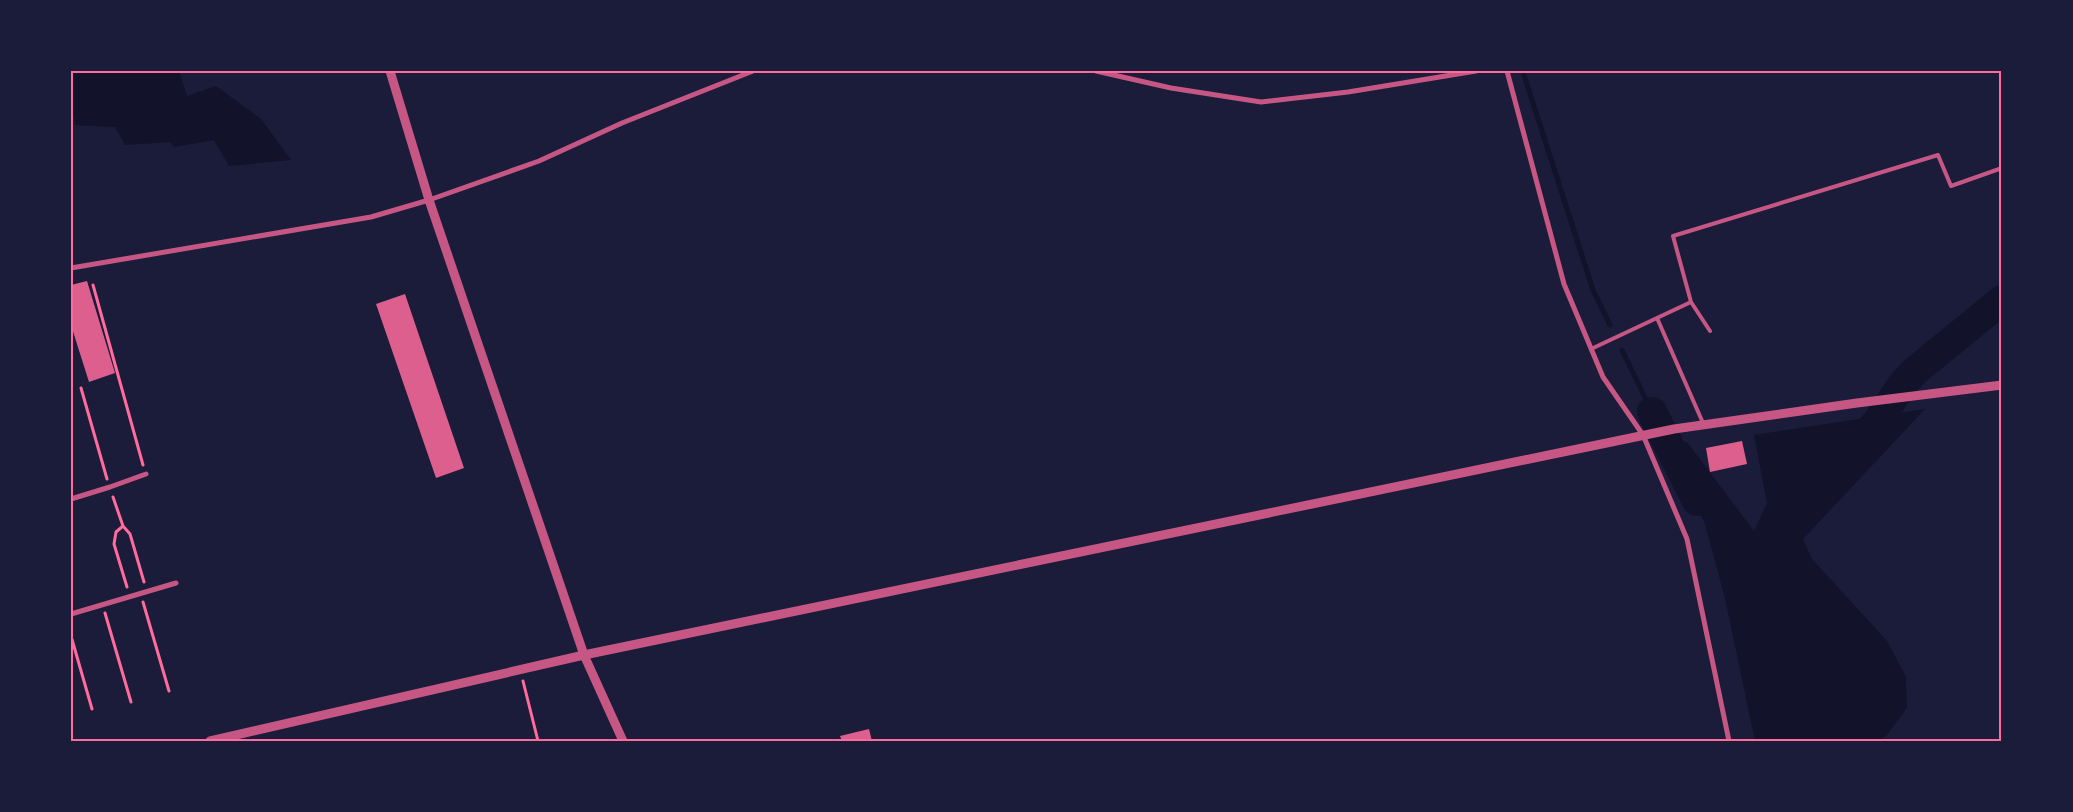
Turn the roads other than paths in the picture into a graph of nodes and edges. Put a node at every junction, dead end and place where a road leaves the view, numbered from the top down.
1 (390, 71) edge
2 (753, 71) edge
3 (1096, 71) edge
4 (1476, 71) edge
5 (1507, 71) edge
6 (2002, 168) edge
7 (429, 200) junction
8 (71, 268) edge
9 (1691, 302) junction
10 (1657, 318) junction
11 (1710, 331) dead end
12 (1591, 349) junction
13 (2002, 385) edge
14 (1704, 424) junction
15 (1643, 435) junction
16 (146, 474) road end
17 (71, 499) edge
18 (176, 583) dead end
19 (71, 614) edge
20 (584, 655) junction
21 (210, 741) edge
22 (623, 741) edge
23 (1728, 741) edge

1 - 7 street
2 - 7 street
3 - 4 street
5 - 12 street
6 - 9 lane
7 - 8 street
7 - 20 street
9 - 10 lane
9 - 11 lane
10 - 12 lane
10 - 14 lane
12 - 15 street
13 - 14 street
14 - 15 street
15 - 20 street
15 - 23 street
16 - 17 street
18 - 19 street
20 - 21 street
20 - 22 street

